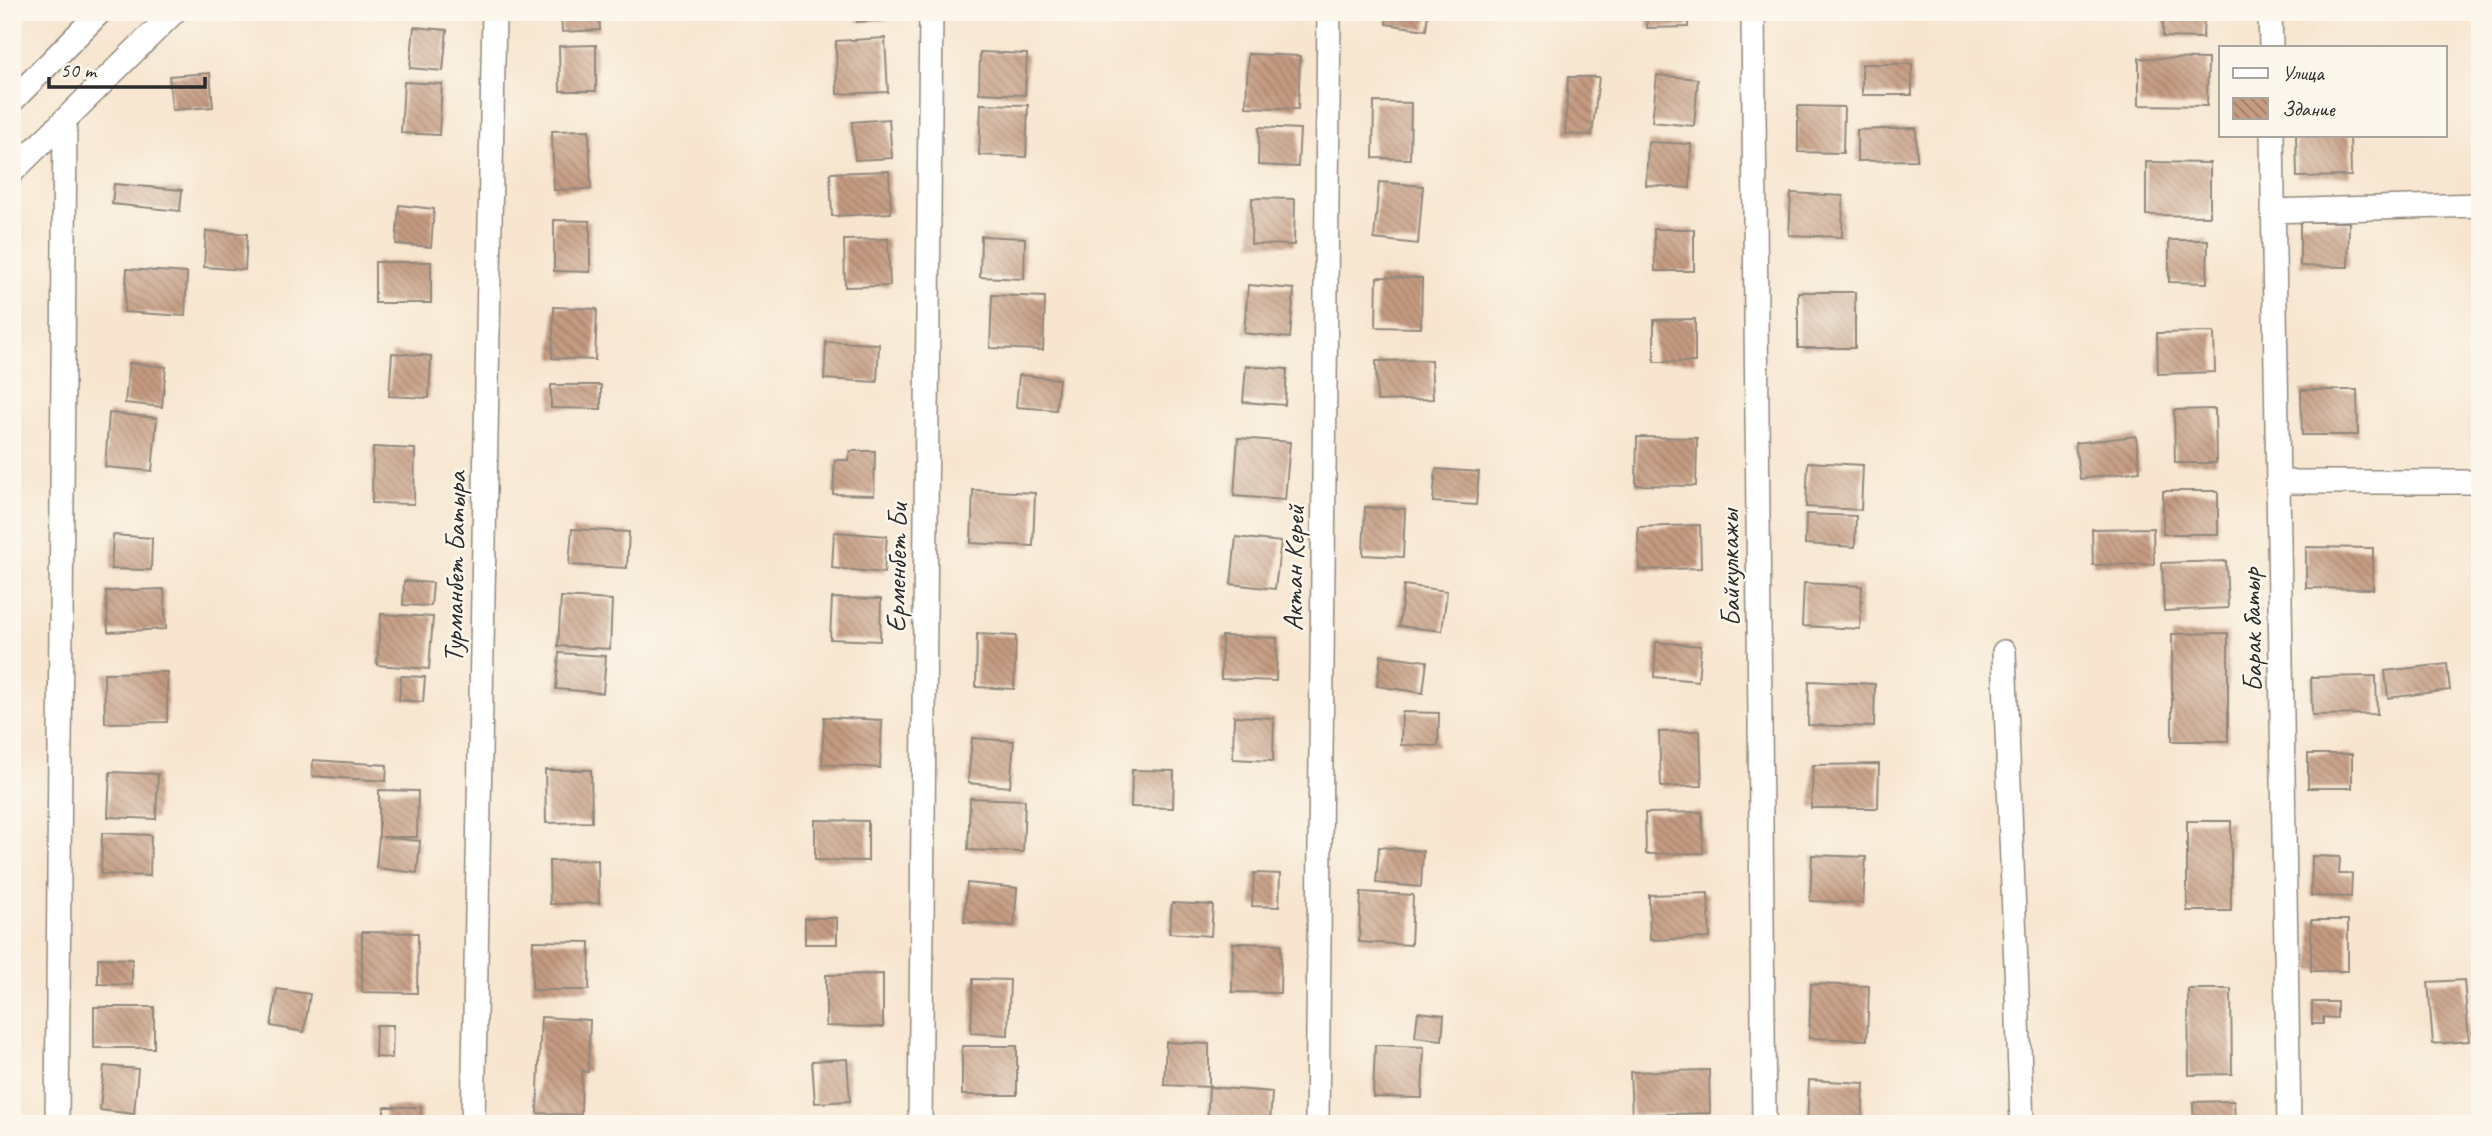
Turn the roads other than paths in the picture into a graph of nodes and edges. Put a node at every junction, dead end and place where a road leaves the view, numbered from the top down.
1 (100, 12) edge
2 (174, 12) edge
3 (494, 12) edge
4 (931, 12) edge
5 (1329, 12) edge
6 (1753, 12) edge
7 (2270, 12) edge
8 (2271, 46) edge
9 (12, 101) edge
10 (65, 120) junction
11 (2272, 136) edge
12 (12, 172) edge
13 (2480, 205) edge
14 (2273, 211) junction
15 (2278, 482) junction
16 (2480, 482) edge
17 (2004, 652) dead end
18 (57, 1124) edge
19 (473, 1124) edge
20 (920, 1124) edge
21 (1317, 1124) edge
22 (1764, 1124) edge
23 (2022, 1124) edge
24 (2289, 1124) edge

1 - 9 street
2 - 10 street
3 - 19 street, Турманбет Батыра
4 - 20 street, Ерменбет Би
5 - 21 street, Актан Керей
6 - 22 street, Байкулкажы
7 - 8 street
10 - 12 street
10 - 18 street
11 - 14 street, Барак батыр
13 - 14 street
14 - 15 street, Барак батыр
15 - 16 street
15 - 24 street, Барак батыр
17 - 23 street

